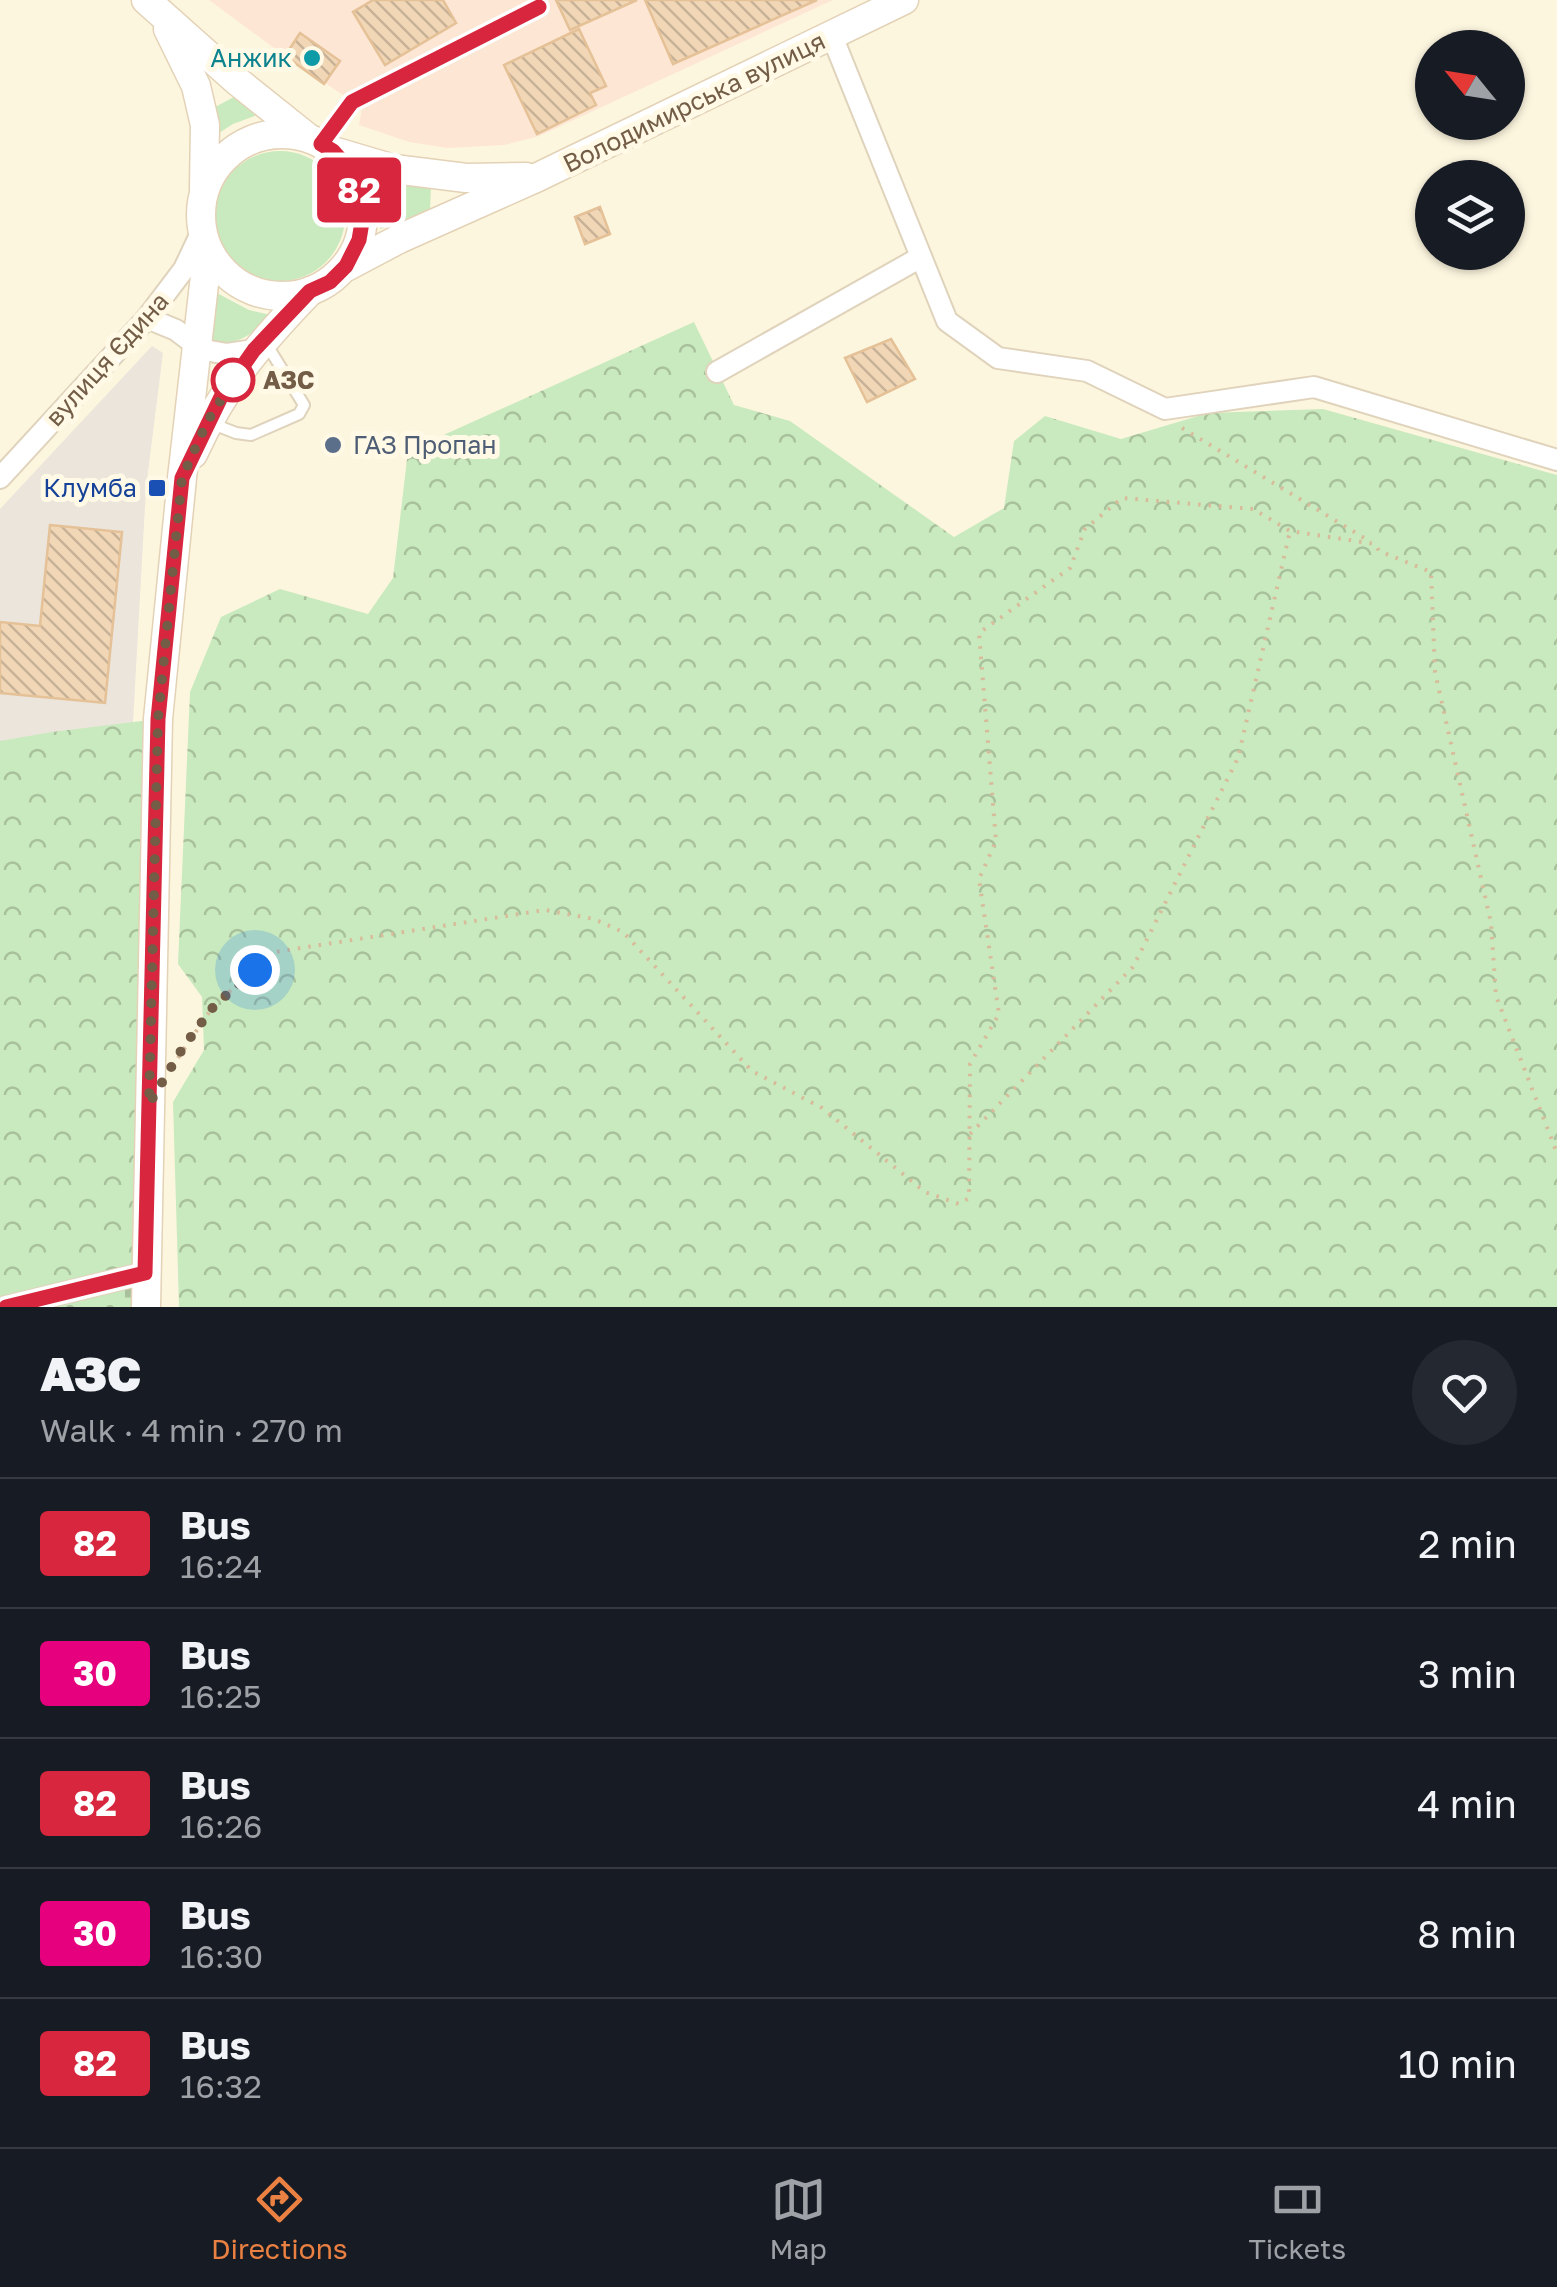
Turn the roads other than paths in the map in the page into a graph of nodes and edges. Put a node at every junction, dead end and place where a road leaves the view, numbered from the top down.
1 (904, 0) edge
2 (152, 5) edge
3 (539, 7) dead end
4 (832, 36) junction
5 (320, 144) junction
6 (538, 177) junction
7 (204, 191) junction
8 (205, 240) junction
9 (921, 258) junction
10 (346, 266) junction
11 (310, 291) junction
12 (147, 318) junction
13 (259, 344) junction
14 (197, 346) junction
15 (717, 372) dead end
16 (207, 422) junction
17 (1557, 460) edge
18 (0, 478) edge
19 (182, 478) junction
20 (145, 1273) junction
21 (6, 1307) edge
22 (146, 1307) edge

1 - 4 street, Володимирська вулиця
2 - 5 street, Володимирська вулиця
2 - 7 street, Володимирська вулиця
3 - 5 lane
4 - 6 street, Володимирська вулиця
4 - 9 street
5 - 6 street, Володимирська вулиця
5 - 7 street
5 - 10 street
6 - 10 street, Володимирська вулиця
7 - 8 street
8 - 11 street
8 - 12 street, вулиця Єдина
8 - 14 street
9 - 15 street
9 - 17 street
10 - 11 street
11 - 13 street
12 - 14 street
12 - 18 street, вулиця Єдина
13 - 14 street
13 - 16 street
13 - 16 lane
14 - 19 street
16 - 19 street
19 - 20 street
20 - 21 street
20 - 22 street

